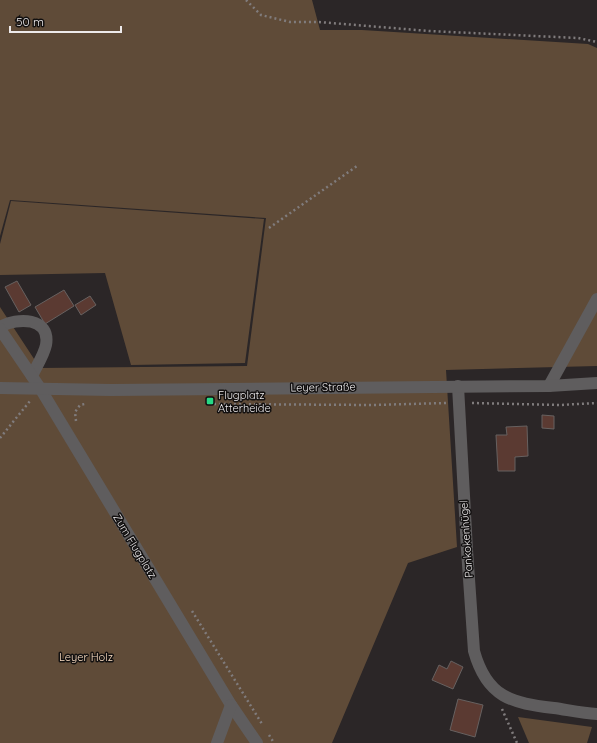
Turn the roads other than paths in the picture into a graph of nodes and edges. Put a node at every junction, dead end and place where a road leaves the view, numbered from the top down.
1 (597, 300) edge
2 (0, 328) edge
3 (32, 376) junction
4 (597, 383) edge
5 (458, 386) junction
6 (549, 386) junction
7 (0, 388) edge
8 (40, 388) junction
9 (231, 705) junction
10 (597, 714) edge
11 (217, 743) edge
12 (257, 743) edge

1 - 6 street
2 - 3 street, Zum Flugplatz
2 - 3 street
3 - 8 street, Zum Flugplatz
4 - 6 street, Leyer Straße
5 - 6 street, Leyer Straße
5 - 8 street, Leyer Straße
5 - 10 street, Pankokenhügel
7 - 8 street, Leyer Straße
8 - 9 street, Zum Flugplatz
9 - 11 street
9 - 12 street, Zum Flugplatz

